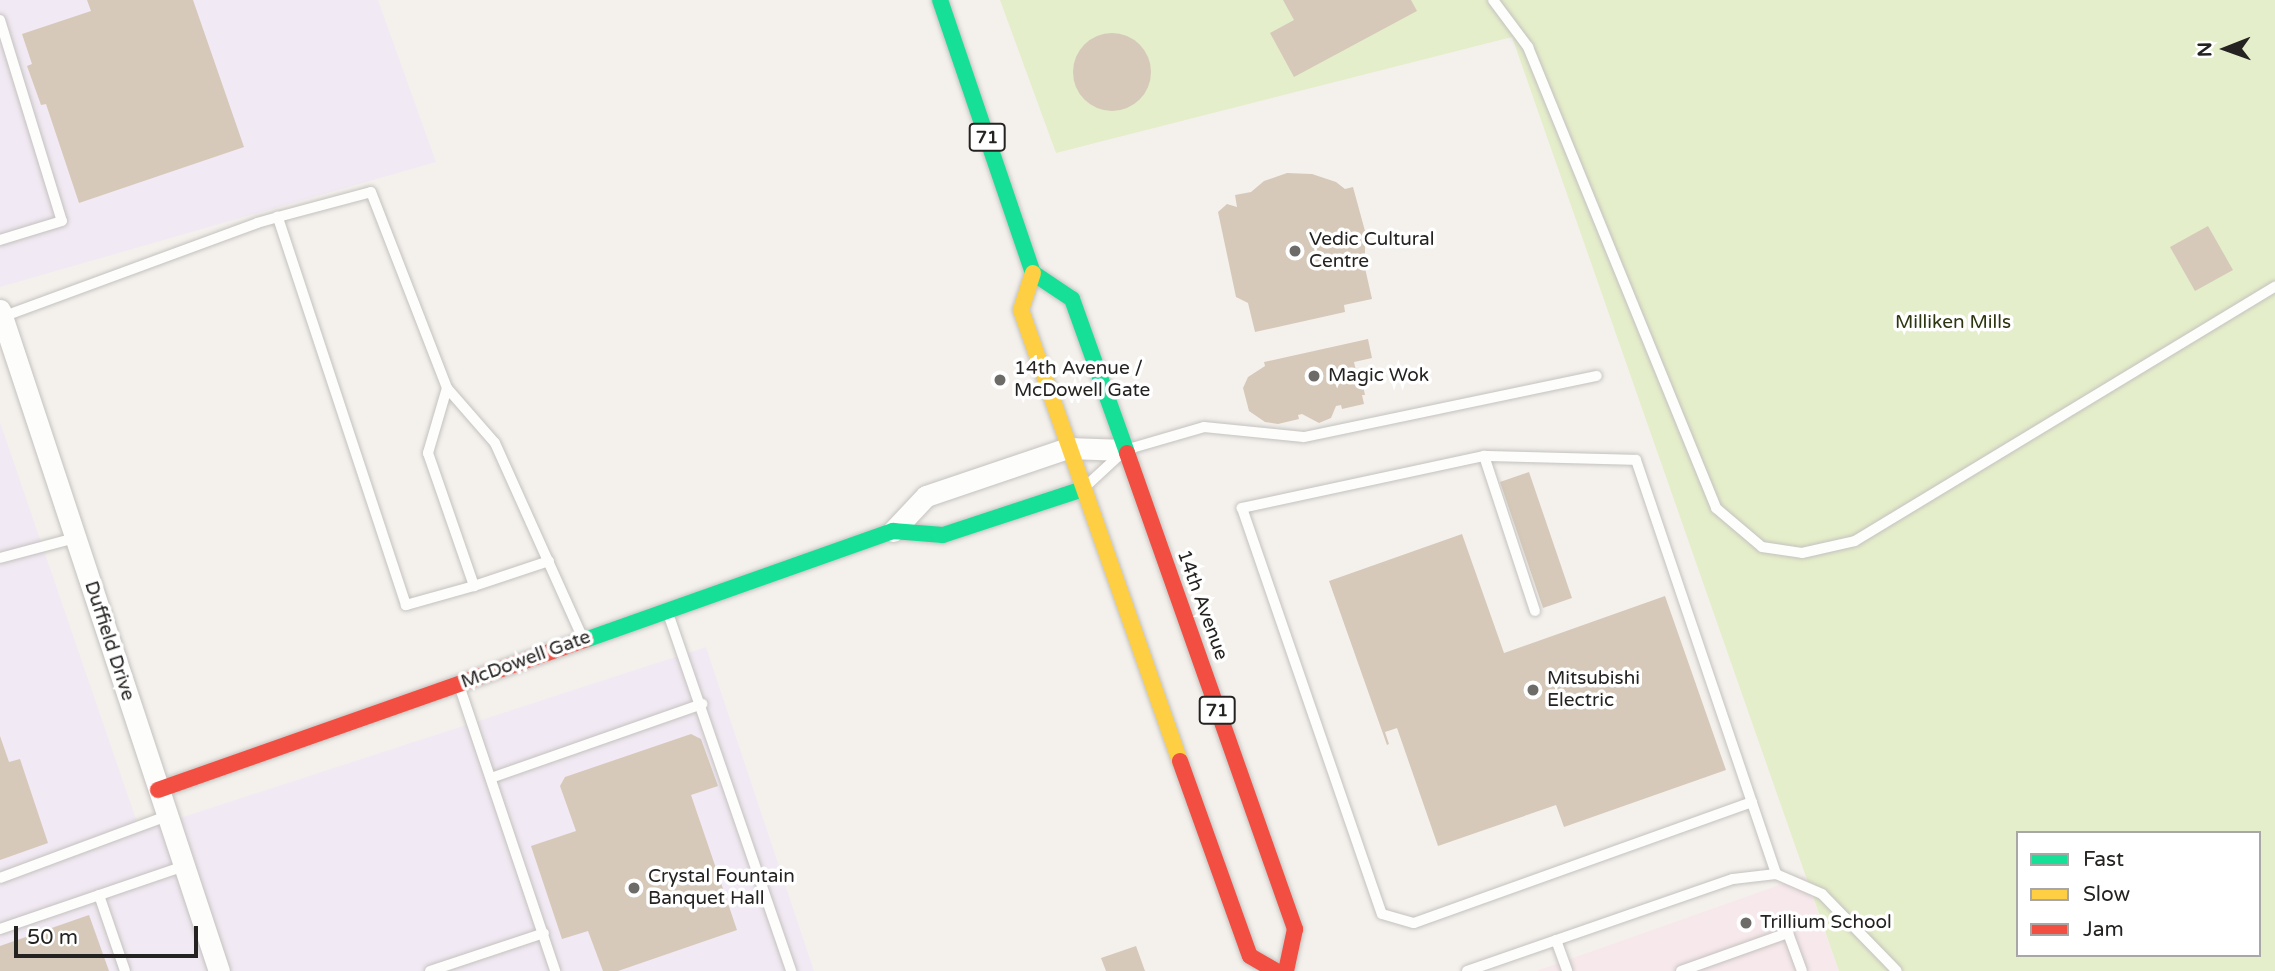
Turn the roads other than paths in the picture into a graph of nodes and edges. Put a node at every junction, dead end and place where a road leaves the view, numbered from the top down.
1 (940, 0) edge
2 (1493, 0) edge
3 (0, 20) edge
4 (278, 217) junction
5 (0, 240) edge
6 (1033, 273) junction
7 (2275, 287) edge
8 (1, 313) edge
9 (8, 359) edge
10 (1597, 376) dead end
11 (447, 388) junction
12 (1068, 448) junction
13 (1125, 450) junction
14 (1484, 456) junction
15 (1083, 489) junction
16 (893, 531) junction
17 (75, 538) junction
18 (0, 558) edge
19 (549, 561) junction
20 (474, 586) junction
21 (667, 610) junction
22 (1535, 611) dead end
23 (584, 640) junction
24 (458, 684) junction
25 (702, 705) junction
26 (491, 778) junction
27 (158, 790) junction
28 (1752, 802) junction
29 (167, 816) junction
30 (184, 866) junction
31 (1776, 874) junction
32 (0, 878) edge
33 (99, 895) junction
34 (0, 929) edge
35 (544, 933) junction
36 (1556, 940) junction
37 (125, 971) edge
38 (219, 971) edge
39 (430, 971) edge
40 (555, 971) edge
41 (790, 971) edge
42 (1276, 971) edge
43 (1286, 971) edge
44 (1467, 971) edge
45 (1567, 971) edge
46 (1681, 971) edge
47 (1802, 971) edge
48 (1897, 971) edge

1 - 6 main road, 71
2 - 7 lane
3 - 5 lane
4 - 8 lane
4 - 11 lane
4 - 20 lane
6 - 12 main road, 71
6 - 13 main road, 14th Avenue / 71
8 - 9 street, Duffield Drive
9 - 17 street, Duffield Drive
10 - 13 lane
11 - 19 lane
11 - 20 lane
12 - 13 street, McDowell Gate
12 - 15 main road, 71
12 - 16 street, McDowell Gate
13 - 15 lane
13 - 43 main road, 14th Avenue / 71
14 - 22 lane
14 - 28 lane
14 - 28 lane
15 - 16 main road, McDowell Gate
15 - 42 main road, 71
16 - 21 main road, McDowell Gate
17 - 18 lane
17 - 27 street, Duffield Drive
19 - 20 lane
19 - 23 lane
21 - 23 main road, McDowell Gate
21 - 25 lane
23 - 24 main road, McDowell Gate
24 - 26 lane
24 - 27 main road, McDowell Gate
25 - 26 lane
25 - 41 lane
26 - 35 lane
27 - 29 street, Duffield Drive
28 - 31 lane
29 - 30 street, Duffield Drive
29 - 32 lane
30 - 33 lane
30 - 38 street, Duffield Drive
31 - 36 lane
31 - 48 lane
33 - 34 lane
33 - 37 lane
35 - 39 lane
35 - 40 lane
36 - 44 lane
36 - 45 lane
46 - 47 lane

